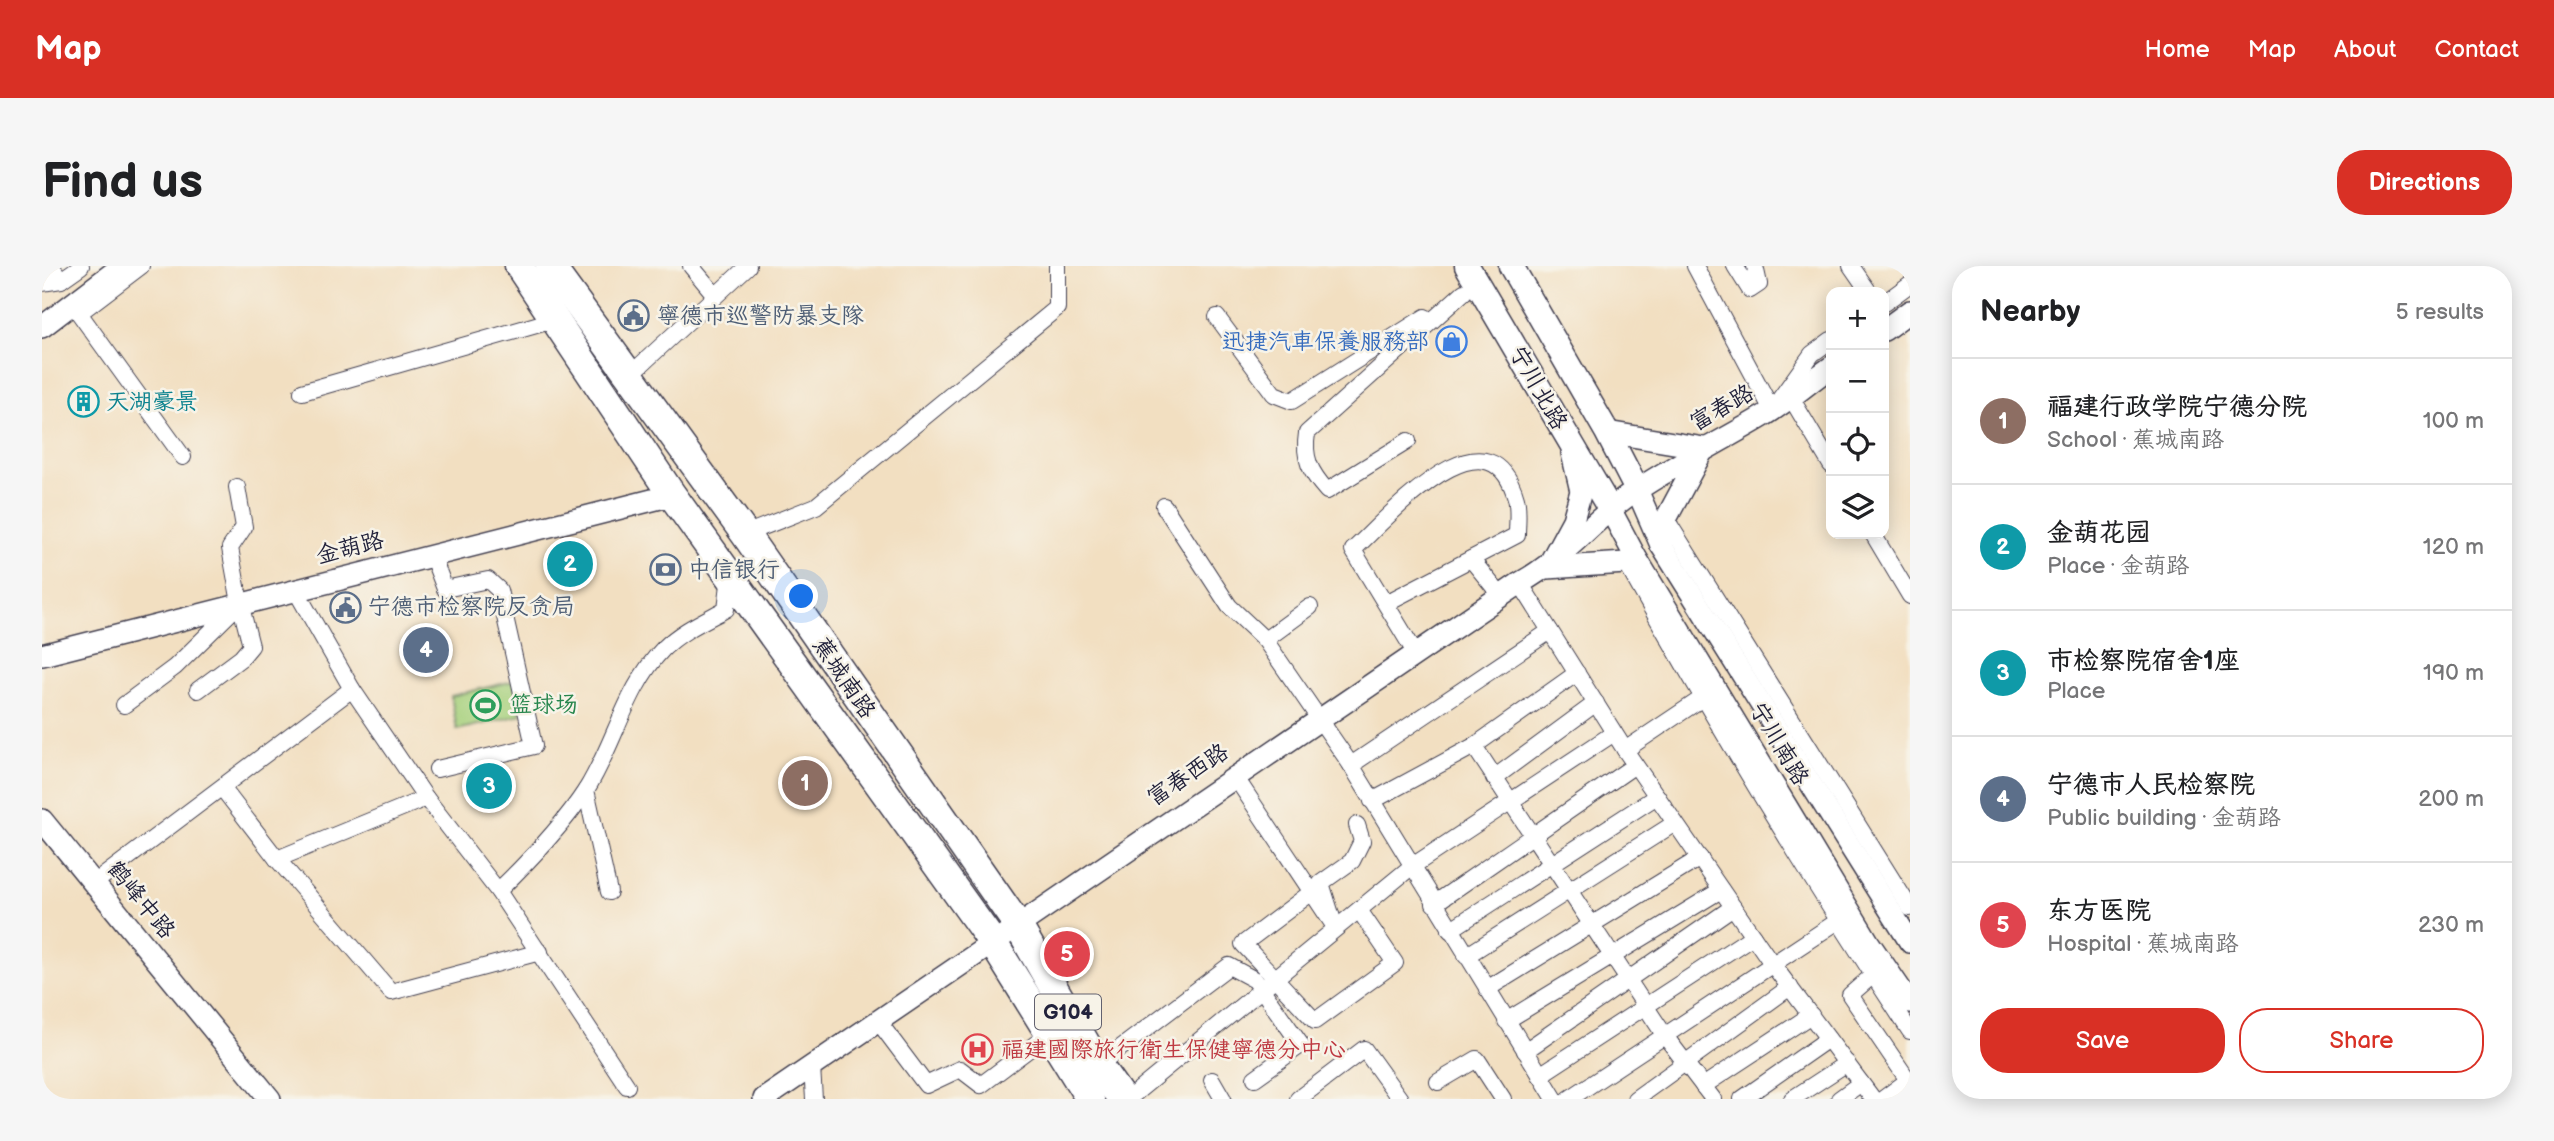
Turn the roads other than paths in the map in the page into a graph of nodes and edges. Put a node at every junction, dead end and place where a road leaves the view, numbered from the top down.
1 (81, 266) edge
2 (122, 266) edge
3 (141, 266) edge
4 (519, 266) edge
5 (550, 266) edge
6 (691, 266) edge
7 (748, 266) edge
8 (1057, 266) edge
9 (1511, 266) edge
10 (1695, 266) edge
11 (1735, 266) edge
12 (1755, 266) edge
13 (1851, 266) edge
14 (55, 271) edge
15 (1469, 280) edge
16 (42, 283) edge
17 (1910, 284) edge
18 (1866, 287) edge
19 (715, 295) junction
20 (1889, 299) edge
21 (1910, 311) edge
22 (1217, 317) dead end
23 (557, 319) junction
24 (1889, 326) edge
25 (42, 327) edge
26 (1826, 344) edge
27 (1826, 371) edge
28 (631, 374) junction
29 (302, 392) dead end
30 (1790, 396) junction
31 (1772, 410) junction
32 (1607, 432) junction
33 (1408, 441) dead end
34 (1569, 441) junction
35 (1704, 448) junction
36 (183, 457) dead end
37 (1826, 457) edge
38 (237, 487) dead end
39 (1637, 490) junction
40 (672, 495) junction
41 (1164, 506) dead end
42 (1610, 509) junction
43 (1666, 519) junction
44 (745, 534) junction
45 (1876, 539) edge
46 (1661, 545) junction
47 (432, 555) junction
48 (1471, 559) junction
49 (1630, 560) junction
50 (1547, 568) junction
51 (730, 576) junction
52 (1520, 583) junction
53 (295, 589) junction
54 (1501, 596) junction
55 (1910, 596) edge
56 (240, 603) junction
57 (1386, 603) junction
58 (1310, 607) dead end
59 (1550, 631) junction
60 (1265, 640) junction
61 (1416, 654) junction
62 (42, 655) edge
63 (1577, 673) junction
64 (352, 689) junction
65 (198, 690) dead end
66 (1704, 697) junction
67 (1596, 704) junction
68 (124, 705) dead end
69 (1320, 719) junction
70 (1614, 733) junction
71 (1474, 746) junction
72 (1625, 750) junction
73 (1351, 765) junction
74 (1635, 765) junction
75 (437, 769) dead end
76 (1234, 775) junction
77 (1494, 778) junction
78 (223, 789) junction
79 (586, 790) junction
80 (1657, 796) junction
81 (426, 798) junction
82 (1372, 801) junction
83 (1509, 802) junction
84 (42, 820) edge
85 (1675, 823) junction
86 (1357, 825) dead end
87 (1531, 835) junction
88 (1700, 858) junction
89 (277, 859) junction
90 (1551, 865) junction
91 (1411, 867) junction
92 (93, 884) junction
93 (1721, 890) junction
94 (498, 891) junction
95 (1568, 891) junction
96 (608, 892) dead end
97 (1312, 892) junction
98 (1908, 902) edge
99 (1434, 904) junction
100 (1733, 907) junction
101 (1359, 910) junction
102 (1838, 921) junction
103 (1017, 924) junction
104 (1591, 925) junction
105 (1335, 927) junction
106 (1450, 930) junction
107 (1753, 936) junction
108 (1910, 942) edge
109 (993, 943) junction
110 (540, 952) junction
111 (1466, 956) junction
112 (1612, 956) junction
113 (1773, 965) junction
114 (1873, 975) junction
115 (1274, 979) junction
116 (1629, 981) junction
117 (1790, 987) junction
118 (1487, 989) junction
119 (1261, 990) junction
120 (1910, 1003) edge
121 (1645, 1006) junction
122 (1811, 1016) junction
123 (878, 1021) junction
124 (1506, 1021) junction
125 (1910, 1031) edge
126 (1049, 1034) junction
127 (1665, 1035) junction
128 (1828, 1039) junction
129 (1525, 1051) junction
130 (1685, 1062) junction
131 (1847, 1063) junction
132 (1098, 1065) junction
133 (812, 1067) junction
134 (1540, 1075) junction
135 (1255, 1078) dead end
136 (1212, 1080) dead end
137 (1909, 1080) edge
138 (1438, 1082) dead end
139 (1861, 1083) junction
140 (627, 1086) dead end
141 (1703, 1086) junction
142 (265, 1096) edge
143 (764, 1099) edge
144 (814, 1099) edge
145 (1090, 1099) edge
146 (1122, 1099) edge
147 (1128, 1099) edge
148 (1223, 1099) edge
149 (1298, 1099) edge
150 (1400, 1099) edge
151 (1503, 1099) edge
152 (1555, 1099) edge
153 (1569, 1099) edge
154 (1635, 1099) edge
155 (1713, 1099) edge
156 (1742, 1099) edge
157 (1792, 1099) edge
158 (1839, 1099) edge
159 (1873, 1099) edge
160 (1883, 1099) edge

1 - 14 street
2 - 25 main road
3 - 36 street
4 - 23 highway, 蕉城南路 / G104
5 - 28 highway, 蕉城南路 / G104
6 - 19 street
7 - 19 street
8 - 44 street
9 - 32 main road, 宁川北路
10 - 31 street
11 - 12 street
13 - 18 street
14 - 16 street
15 - 22 street
15 - 33 street
15 - 34 main road, 宁川北路
17 - 20 street
19 - 28 street
21 - 24 main road
23 - 29 street
23 - 40 highway, 蕉城南路 / G104
26 - 31 street
27 - 30 main road, 富春路
28 - 44 highway, 蕉城南路 / G104
30 - 31 main road, 富春路
30 - 37 street
31 - 35 main road, 富春路
32 - 35 main road
32 - 39 main road, 宁川北路
34 - 42 main road, 宁川北路
34 - 50 main road
35 - 39 main road, 富春路
35 - 43 main road
38 - 56 street
39 - 42 main road, 富春西路
39 - 46 main road, 宁川南路
40 - 47 main road, 金葫路
40 - 51 highway, 蕉城南路 / G104
41 - 60 street
42 - 49 main road, 宁川南路
42 - 50 main road, 富春西路
43 - 46 main road
43 - 98 street
44 - 103 highway, 蕉城南路 / G104
45 - 55 street
46 - 108 main road, 宁川南路
47 - 53 main road, 金葫路
47 - 75 street
48 - 54 street
48 - 57 street
48 - 57 street
49 - 50 main road
49 - 66 street
49 - 120 main road, 宁川南路
50 - 52 main road, 富春西路
51 - 79 street
51 - 109 highway, 蕉城南路 / G104
52 - 54 main road, 富春西路
52 - 59 street
53 - 56 main road, 金葫路
53 - 64 street
54 - 61 main road, 富春西路
56 - 62 main road, 金葫路
56 - 65 street
56 - 68 street
57 - 61 street
58 - 60 street
59 - 63 street
59 - 73 street
60 - 69 street
61 - 69 main road, 富春西路
63 - 67 street
63 - 71 street
64 - 78 street
64 - 81 street
66 - 72 street
66 - 102 street
67 - 70 street
67 - 77 street
69 - 73 street
69 - 76 main road, 富春西路
70 - 72 street
70 - 83 street
71 - 77 street
71 - 82 street
72 - 74 street
73 - 82 street
74 - 80 street
74 - 87 street
76 - 97 street
76 - 103 main road, 富春西路
77 - 83 street
78 - 89 street
78 - 92 street
79 - 94 street
79 - 96 street
80 - 85 street
80 - 90 street
81 - 89 street
81 - 94 street
82 - 91 street
83 - 87 street
83 - 91 street
84 - 92 main road, 鹤峰中路
85 - 88 street
85 - 95 street
86 - 105 street
87 - 90 street
87 - 99 street
88 - 93 street
88 - 104 street
89 - 110 street
90 - 95 street
90 - 106 street
91 - 99 street
91 - 101 street
92 - 142 main road, 鹤峰中路
93 - 100 street
93 - 112 street
94 - 110 street
95 - 104 street
95 - 111 street
97 - 105 street
97 - 115 street
99 - 106 street
100 - 107 street
100 - 116 street
101 - 105 street
101 - 115 street
102 - 113 street
102 - 114 street
103 - 109 main road, 富春西路
103 - 132 highway, 蕉城南路 / G104
104 - 112 street
104 - 118 street
105 - 115 street
106 - 111 street
107 - 113 street
107 - 121 street
109 - 123 main road, 富春西路
109 - 126 highway, 蕉城南路 / G104
110 - 140 street
111 - 118 street
112 - 116 street
112 - 124 street
113 - 117 street
113 - 127 street
114 - 125 street
114 - 137 street
115 - 119 street
116 - 121 street
116 - 129 street
117 - 122 street
117 - 130 street
118 - 124 street
119 - 132 street
119 - 135 street
119 - 147 street
121 - 127 street
121 - 134 street
122 - 128 street
122 - 141 street
123 - 126 street
123 - 133 main road, 富春西路
124 - 129 street
126 - 145 highway, 蕉城南路 / G104
127 - 130 street
127 - 153 street
128 - 131 street
128 - 156 street
129 - 134 street
130 - 141 street
130 - 154 street
131 - 139 street
131 - 157 street
132 - 146 highway, 蕉城南路 / G104
133 - 143 main road, 富春西路
133 - 144 street
134 - 152 street
136 - 148 street
137 - 160 street
138 - 151 street
139 - 158 street
139 - 159 street
141 - 155 street
149 - 150 street

